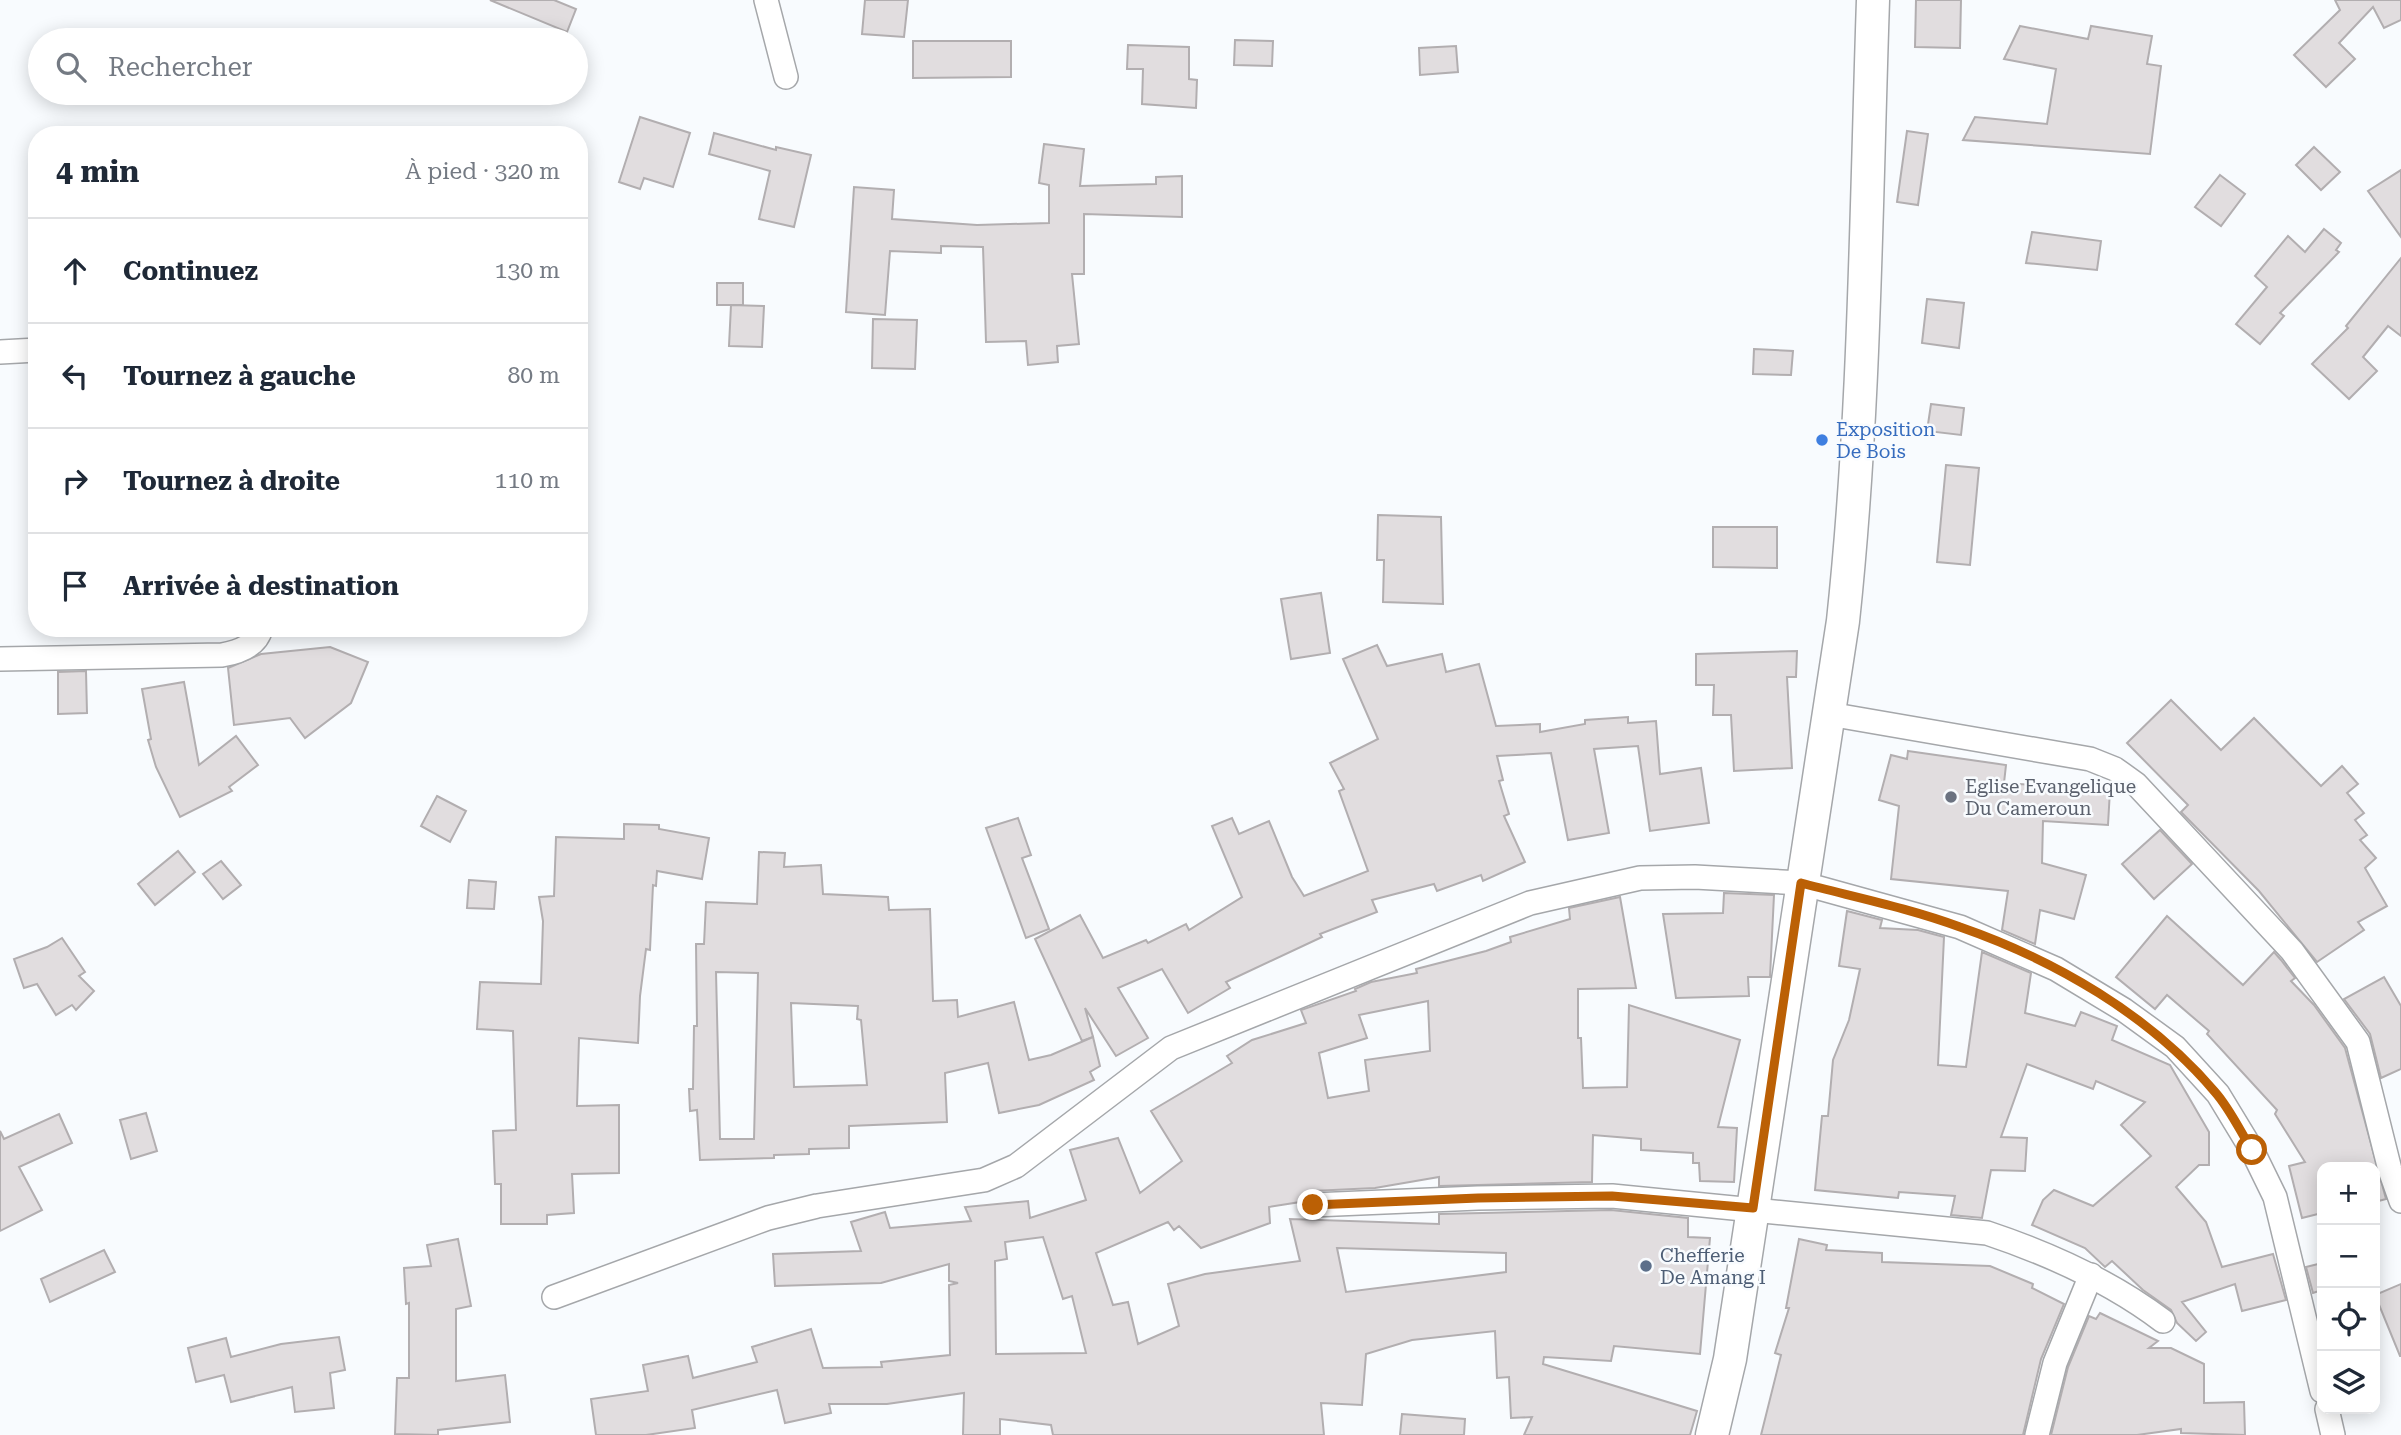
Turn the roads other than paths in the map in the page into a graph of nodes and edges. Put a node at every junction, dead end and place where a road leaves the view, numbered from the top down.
1 (766, 0) edge
2 (1873, 0) edge
3 (786, 77) dead end
4 (28, 350) edge
5 (0, 352) edge
6 (258, 637) edge
7 (0, 659) edge
8 (1829, 714) junction
9 (1801, 883) junction
10 (2401, 1201) edge
11 (1313, 1205) dead end
12 (1753, 1208) junction
13 (2091, 1275) junction
14 (554, 1297) dead end
15 (2163, 1321) dead end
16 (2317, 1370) edge
17 (2328, 1414) edge
18 (1712, 1435) edge
19 (2037, 1435) edge
20 (2333, 1435) edge

1 - 3 street
2 - 8 main road
4 - 5 street
6 - 7 street
8 - 9 main road
8 - 10 street
9 - 12 main road
9 - 14 street
9 - 16 street
11 - 12 street
12 - 13 street
12 - 18 main road
13 - 15 street
13 - 19 street
17 - 20 street

